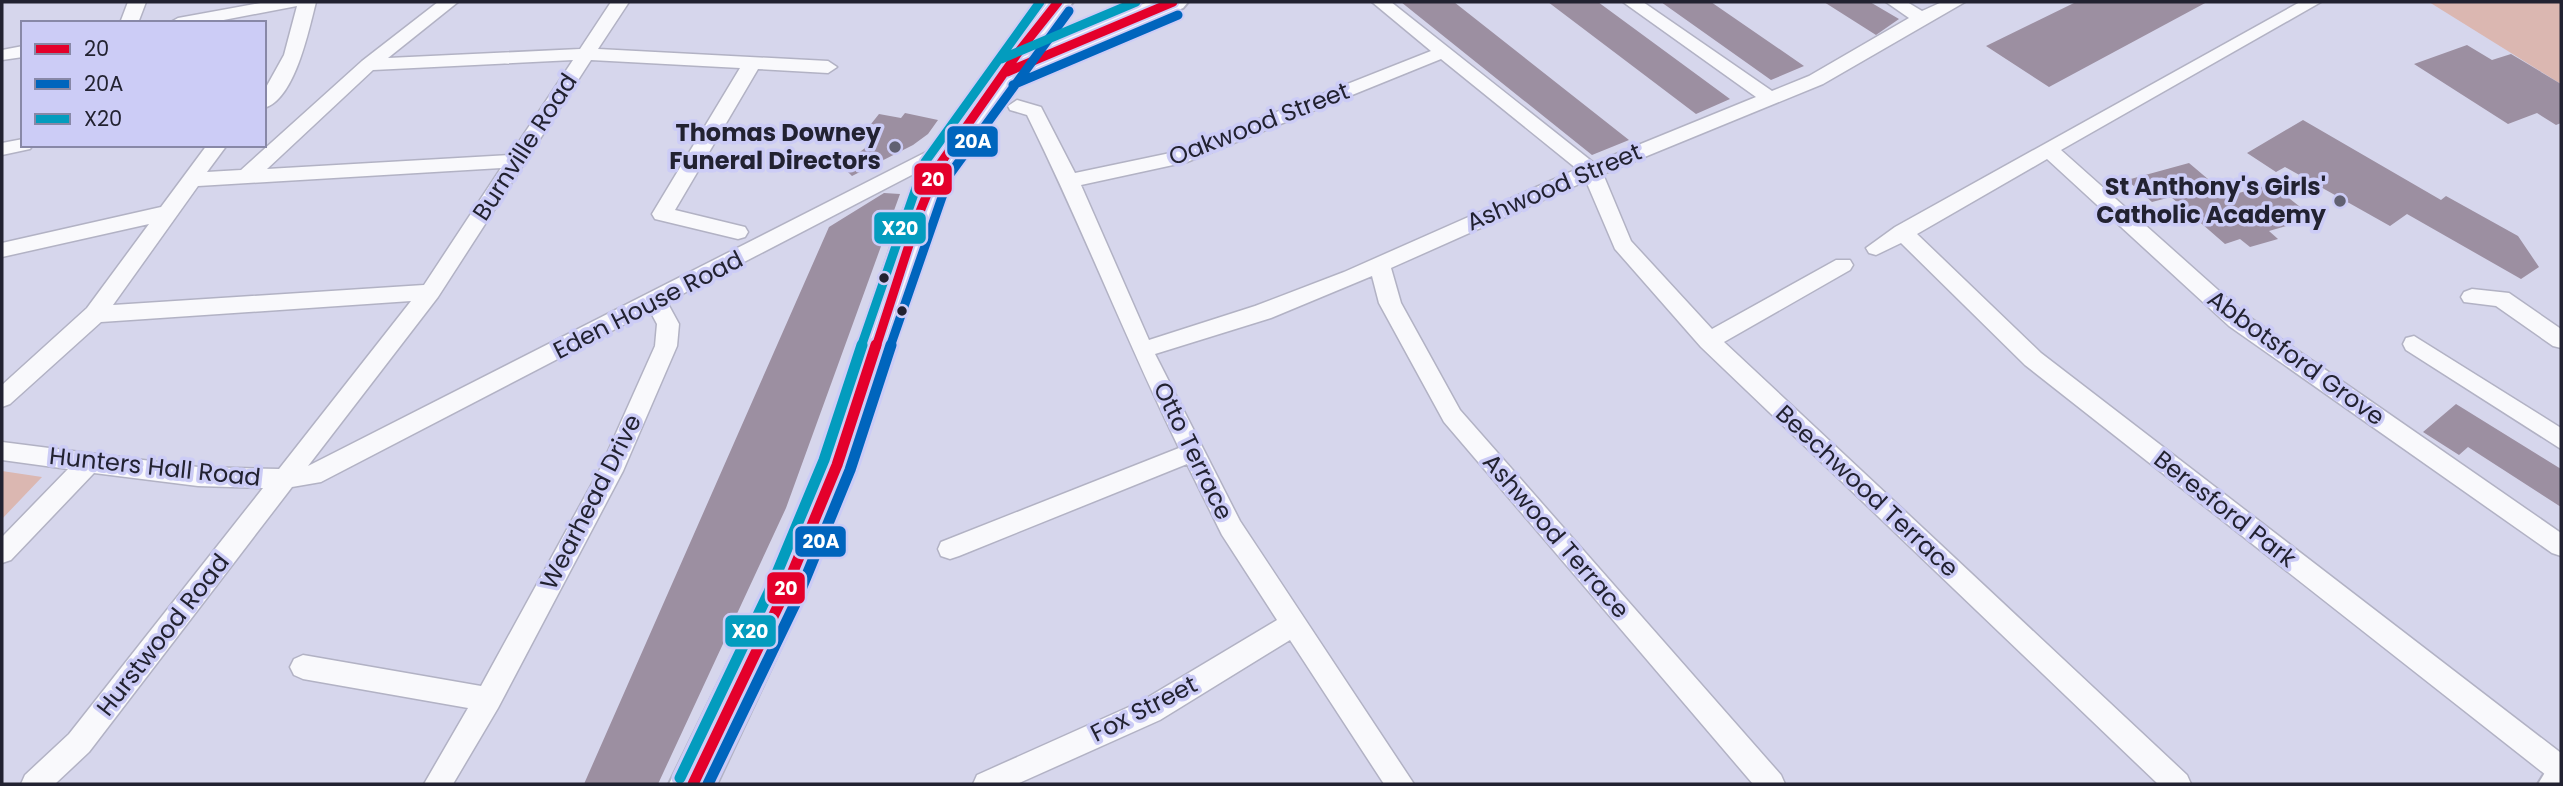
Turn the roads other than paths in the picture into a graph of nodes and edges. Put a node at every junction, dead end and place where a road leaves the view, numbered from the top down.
1 (137, 2) edge
2 (293, 2) edge
3 (307, 2) edge
4 (449, 2) edge
5 (620, 2) edge
6 (1058, 2) edge
7 (1103, 2) edge
8 (1381, 2) edge
9 (1632, 2) edge
10 (1895, 2) edge
11 (1956, 2) edge
12 (2312, 2) edge
13 (1168, 4) edge
14 (1921, 18) junction
15 (130, 21) edge
16 (189, 21) edge
17 (21, 51) edge
18 (1444, 52) junction
19 (587, 54) junction
20 (2, 55) edge
21 (752, 63) junction
22 (368, 65) junction
23 (828, 67) dead end
24 (1012, 89) junction
25 (268, 95) edge
26 (1770, 98) junction
27 (21, 145) edge
28 (216, 147) edge
29 (949, 148) junction
30 (2, 149) edge
31 (2048, 149) junction
32 (516, 161) junction
33 (1592, 171) junction
34 (246, 177) junction
35 (191, 180) junction
36 (1069, 181) junction
37 (166, 213) junction
38 (738, 232) dead end
39 (1902, 232) junction
40 (1876, 248) dead end
41 (2, 250) edge
42 (1379, 264) junction
43 (1843, 265) dead end
44 (430, 292) junction
45 (2472, 297) dead end
46 (656, 301) junction
47 (95, 314) junction
48 (2561, 340) edge
49 (1709, 341) junction
50 (2414, 344) dead end
51 (1142, 350) junction
52 (2, 398) edge
53 (2556, 428) edge
54 (2, 451) edge
55 (1193, 452) junction
56 (346, 460) joint
57 (91, 461) junction
58 (285, 479) junction
59 (2561, 546) edge
60 (950, 550) dead end
61 (2, 553) edge
62 (1295, 624) junction
63 (303, 667) dead end
64 (488, 699) junction
65 (2561, 770) edge
66 (2561, 778) edge
67 (35, 784) edge
68 (439, 784) edge
69 (693, 784) edge
70 (987, 784) edge
71 (1400, 784) edge
72 (1771, 784) edge
73 (2177, 784) edge
74 (2555, 784) edge

1 - 15 street
2 - 16 street
3 - 25 street
4 - 22 street
5 - 19 street, Burnville Road
6 - 24 highway
7 - 13 highway
8 - 18 street
9 - 26 street
10 - 14 street
11 - 14 street, Ashwood Street
12 - 31 street
13 - 24 highway
14 - 26 street, Ashwood Street
17 - 20 street
18 - 33 street
18 - 36 street, Oakwood Street
19 - 21 street
19 - 22 street
19 - 32 street, Burnville Road
21 - 23 street
21 - 38 street
22 - 34 street
24 - 29 highway
24 - 36 street, Otto Terrace
26 - 33 street, Ashwood Street
27 - 30 street
28 - 35 street
29 - 46 street, Eden House Road
29 - 69 highway
31 - 39 street
31 - 59 street, Abbotsford Grove
32 - 34 street
32 - 44 street, Burnville Road
33 - 42 street, Ashwood Street
33 - 49 street, Beechwood Terrace
34 - 35 street
35 - 37 street
36 - 51 street, Otto Terrace
37 - 41 street
37 - 47 street
39 - 40 street
39 - 65 street, Beresford Park
42 - 51 street, Ashwood Street
42 - 72 street, Ashwood Terrace
43 - 49 street
44 - 47 street
44 - 58 street, Burnville Road
45 - 48 street
46 - 56 street, Eden House Road
46 - 64 street, Wearhead Drive
47 - 52 street
49 - 73 street, Beechwood Terrace
50 - 53 street
51 - 55 street, Otto Terrace
54 - 57 street, Hunters Hall Road
55 - 60 street
55 - 62 street, Otto Terrace
56 - 58 street, Hunters Hall Road
57 - 58 street, Hunters Hall Road
57 - 61 street
58 - 67 street, Hurstwood Road
62 - 70 street, Fox Street
62 - 71 street, Otto Terrace
63 - 64 street
64 - 68 street, Wearhead Drive
66 - 74 street

